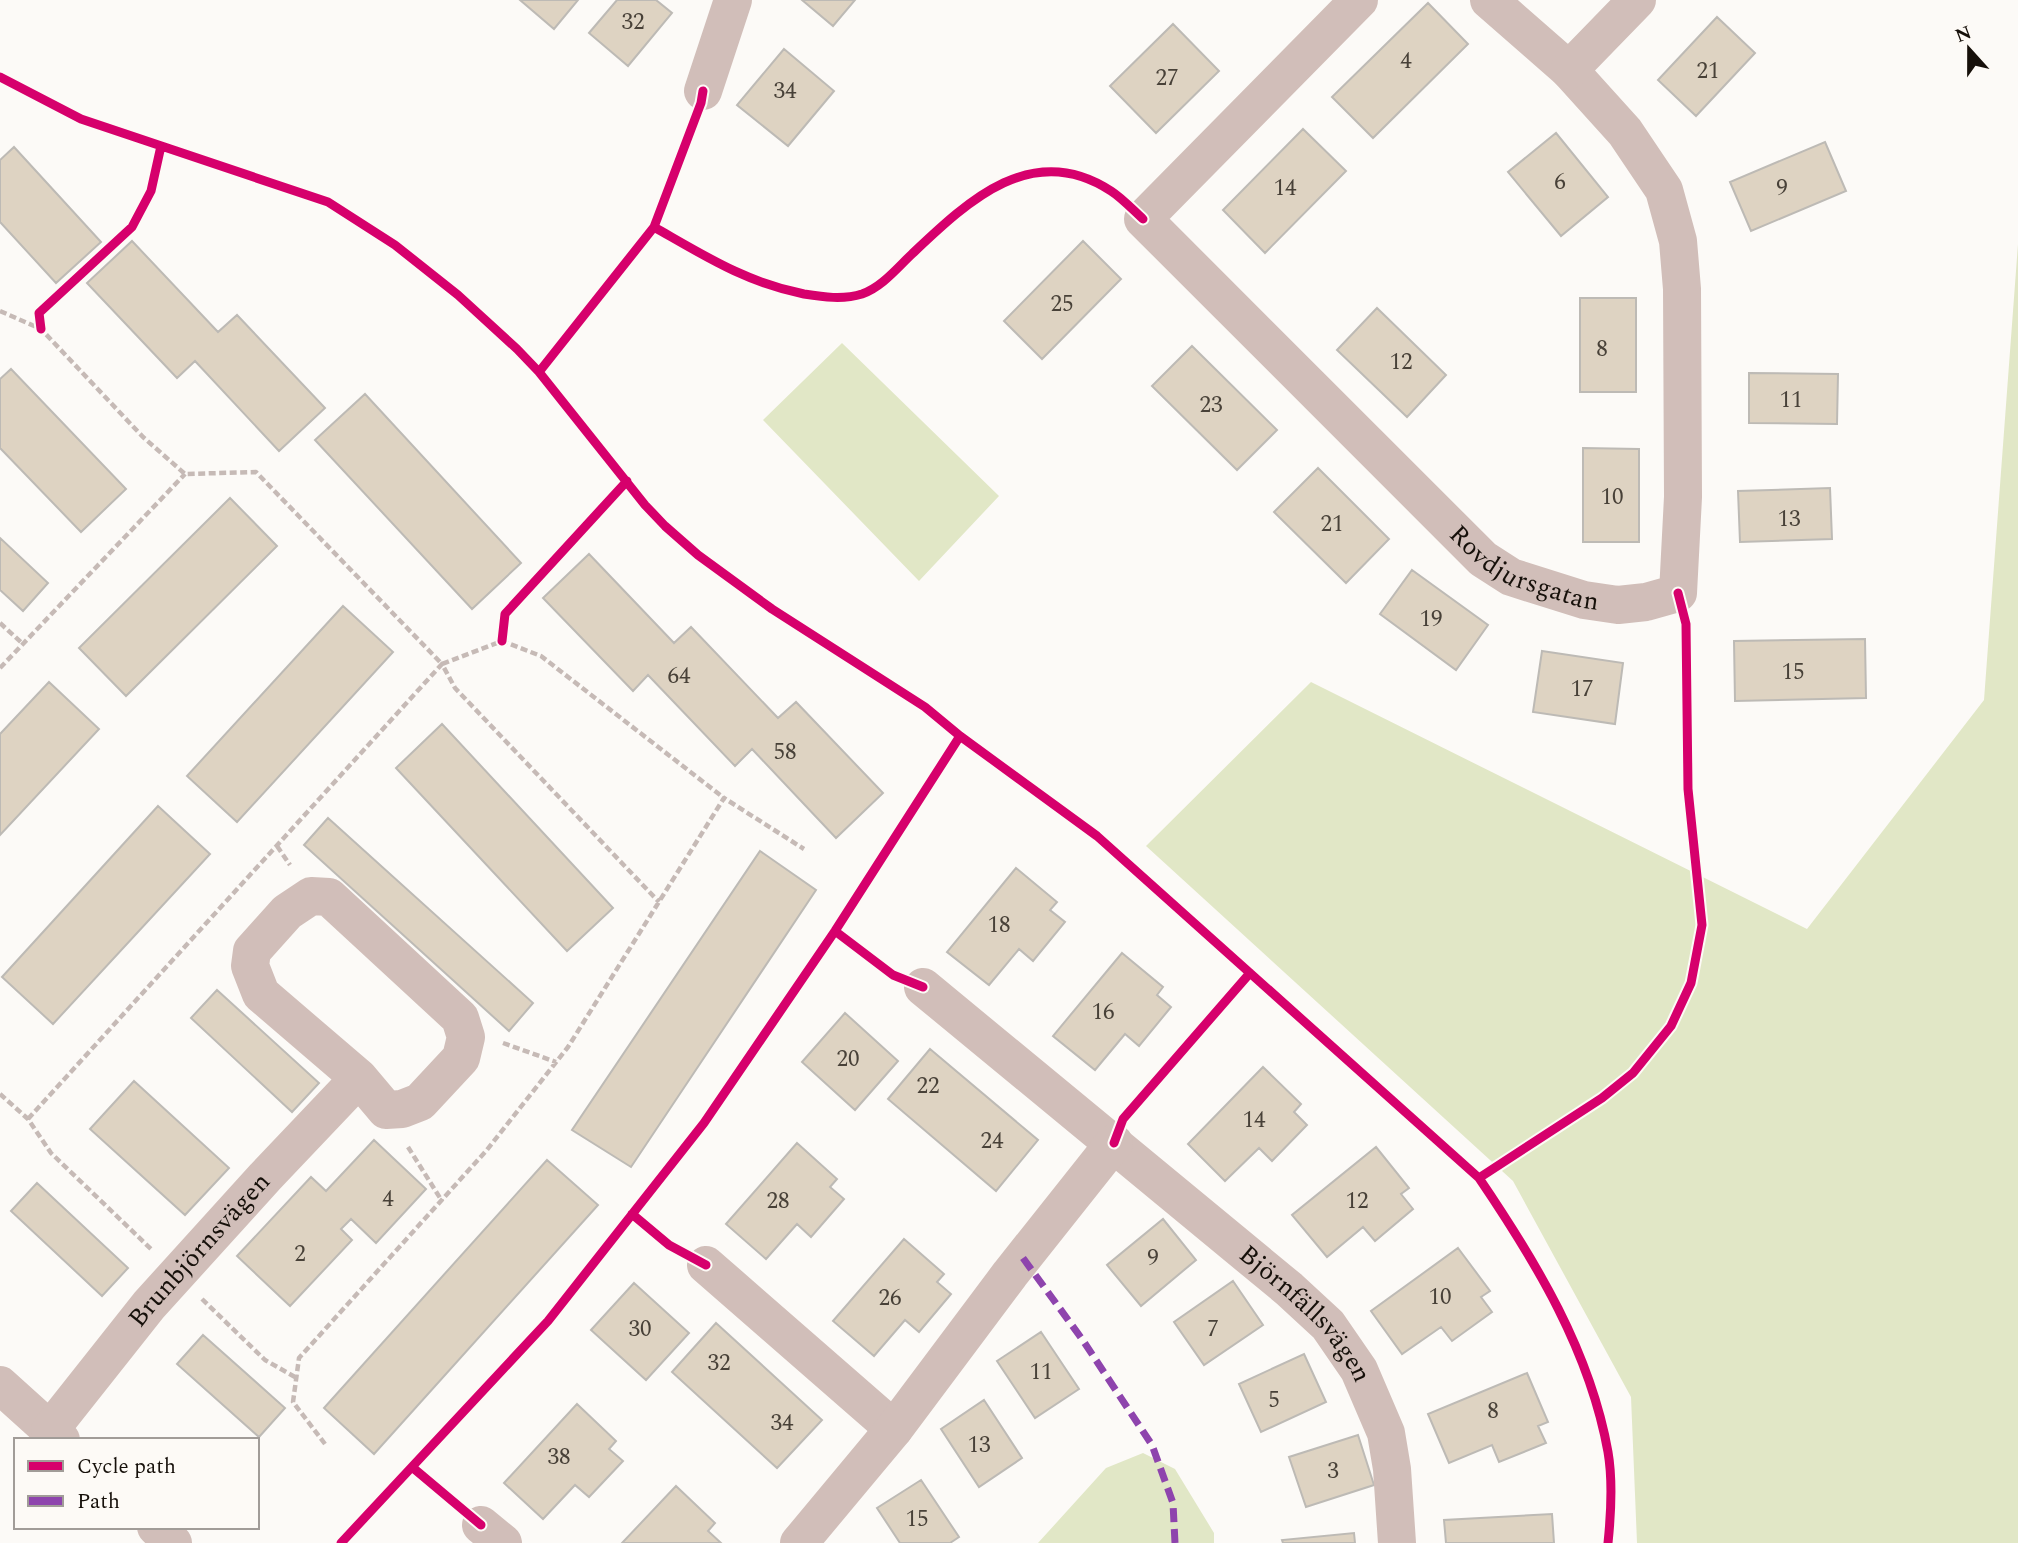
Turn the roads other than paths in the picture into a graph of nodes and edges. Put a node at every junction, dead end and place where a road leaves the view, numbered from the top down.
1 (733, 0) edge
2 (1359, 0) edge
3 (1489, 0) edge
4 (1637, 0) edge
5 (1569, 70) junction
6 (703, 91) dead end
7 (923, 987) dead end
8 (359, 1078) junction
9 (1114, 1143) junction
10 (706, 1265) dead end
11 (0, 1385) edge
12 (894, 1429) junction
13 (56, 1435) edge
14 (158, 1529) edge
15 (173, 1543) edge
16 (799, 1543) edge
17 (1397, 1543) edge

1 - 6 street
2 - 5 street, Rovdjursgatan
3 - 5 street, Rovdjursgatan
4 - 5 street
7 - 9 street, Björnfällsvägen
8 - 8 street
8 - 13 street, Brunbjörnsvägen
9 - 12 street
9 - 17 street, Björnfällsvägen
10 - 12 street
11 - 13 street
12 - 16 street
14 - 15 street

